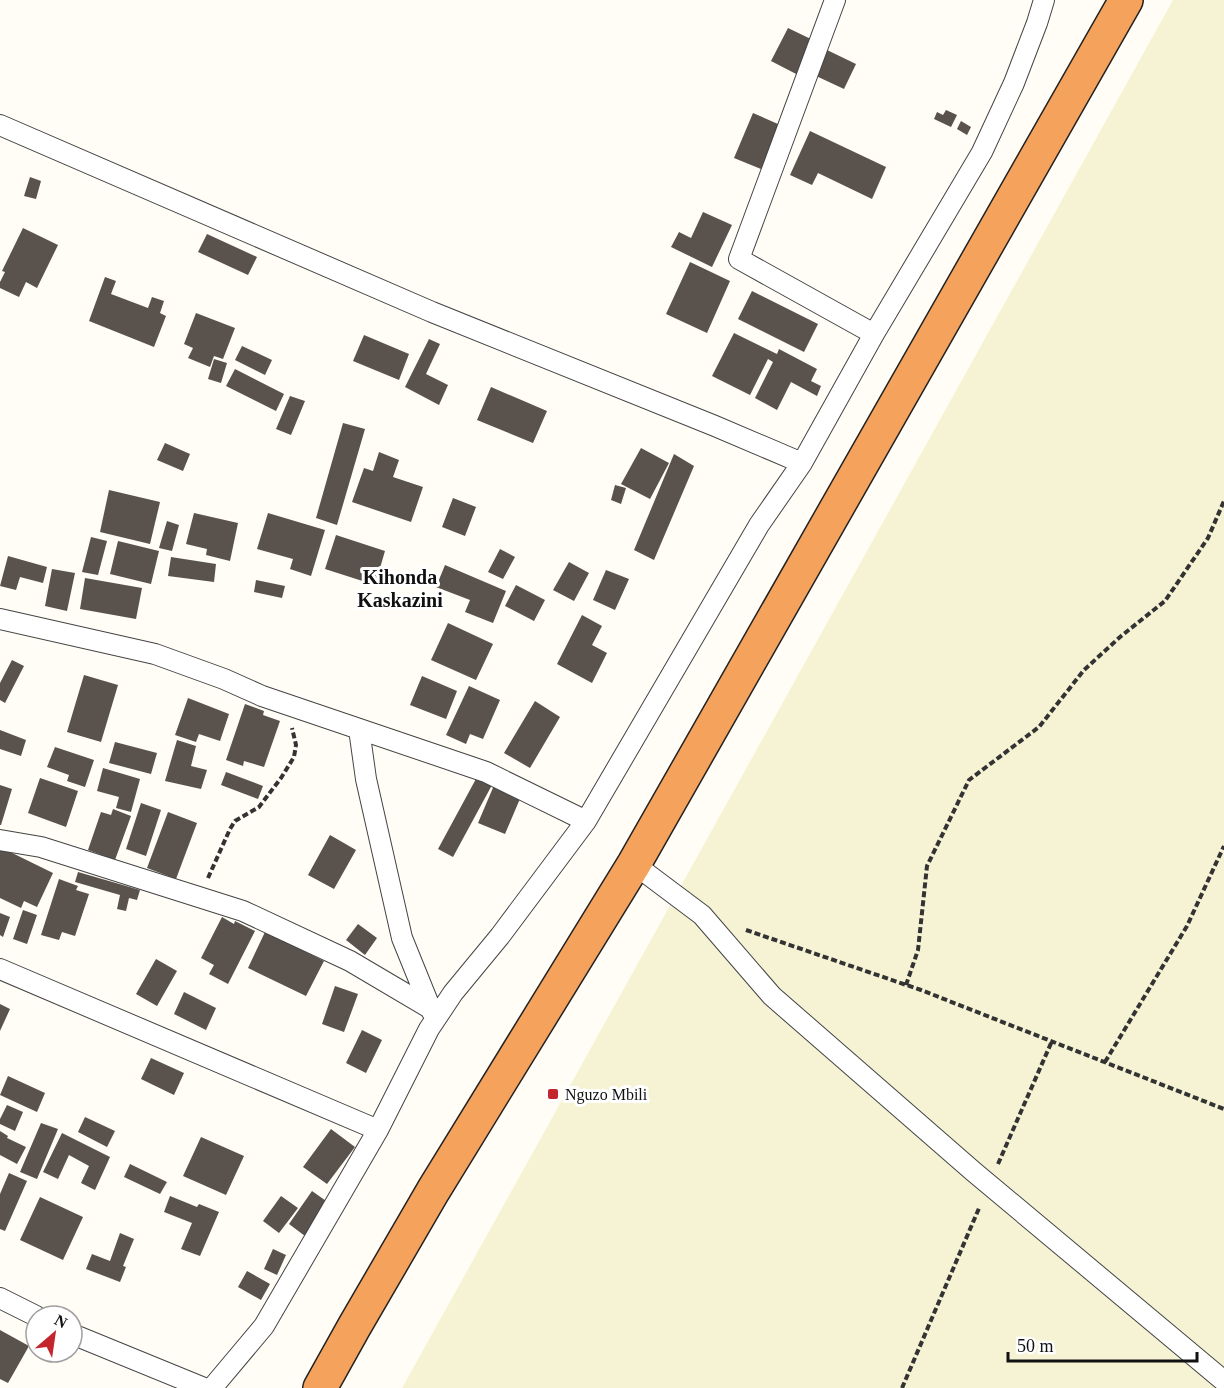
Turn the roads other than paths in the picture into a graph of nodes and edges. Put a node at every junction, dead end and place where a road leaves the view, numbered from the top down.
1 (835, 0) edge
2 (1044, 0) edge
3 (1126, 0) edge
4 (0, 125) edge
5 (874, 334) junction
6 (802, 464) junction
7 (0, 619) edge
8 (359, 729) junction
9 (586, 821) junction
10 (0, 840) edge
11 (634, 864) junction
12 (0, 969) edge
13 (433, 1010) junction
14 (429, 1029) junction
15 (378, 1130) junction
16 (0, 1298) edge
17 (24, 1310) edge
18 (84, 1339) edge
19 (1224, 1381) edge
20 (204, 1388) edge
21 (212, 1388) edge
22 (320, 1388) edge

1 - 5 street
2 - 5 street
3 - 11 highway
4 - 6 street
5 - 6 street
6 - 9 street
7 - 8 street
8 - 9 street
8 - 13 street
9 - 14 street
10 - 13 street
11 - 19 street
11 - 22 highway
12 - 15 street
13 - 14 street
14 - 15 street
15 - 21 street
16 - 17 street
18 - 20 street

